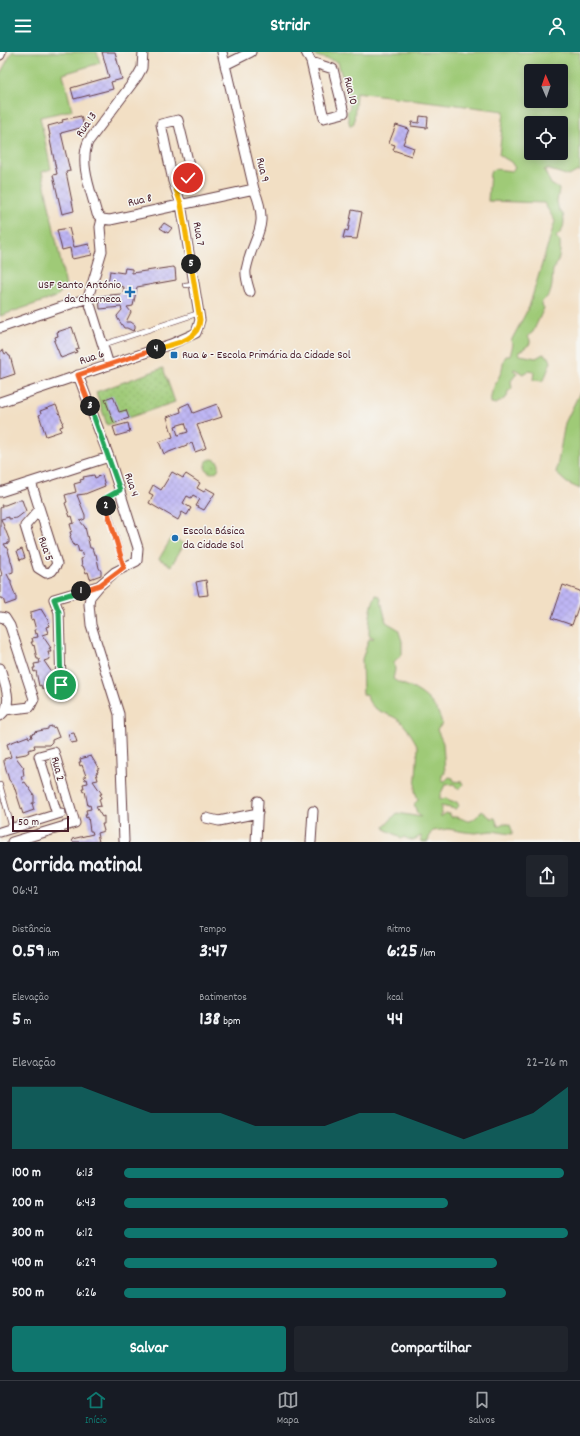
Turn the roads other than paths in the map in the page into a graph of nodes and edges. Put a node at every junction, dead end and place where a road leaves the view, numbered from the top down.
1 (143, 52) edge
2 (222, 52) edge
3 (251, 52) edge
4 (306, 52) edge
5 (311, 62) junction
6 (225, 65) junction
7 (173, 181) junction
8 (254, 190) junction
9 (181, 204) junction
10 (102, 219) junction
11 (194, 284) junction
12 (185, 285) dead end
13 (250, 292) dead end
14 (88, 298) junction
15 (199, 312) junction
16 (0, 328) edge
17 (192, 336) joint
18 (102, 345) junction
19 (109, 365) junction
20 (78, 375) junction
21 (0, 402) edge
22 (109, 457) junction
23 (31, 482) junction
24 (120, 490) junction
25 (0, 492) edge
26 (39, 510) junction
27 (124, 567) junction
28 (100, 585) junction
29 (0, 617) edge
30 (0, 668) edge
31 (61, 685) dead end
32 (3, 713) edge
33 (0, 785) edge
34 (258, 801) dead end
35 (70, 810) junction
36 (313, 811) dead end
37 (258, 813) junction
38 (57, 814) junction
39 (206, 818) dead end
40 (12, 828) junction
41 (0, 832) edge
42 (12, 842) edge
43 (123, 842) edge
44 (256, 842) edge
45 (311, 842) edge

1 - 10 street, Rua 13
2 - 6 street, Rua 9
3 - 6 street
4 - 5 street, Rua 10
5 - 5 street, Rua 10
6 - 8 street, Rua 9
7 - 7 street, Rua 7
7 - 9 street, Rua 7
8 - 9 street, Rua 8
8 - 13 street, Rua 9
9 - 10 street, Rua 8
9 - 11 street, Rua 7
10 - 14 street
11 - 12 lane
11 - 15 street, Rua 7
14 - 16 street
14 - 18 street
15 - 17 street, Rua 7
15 - 18 lane
17 - 19 street, Rua 6
18 - 19 street
19 - 20 street, Rua 6
20 - 21 street, Rua 6
20 - 22 street, Rua 4
22 - 23 street
22 - 24 street, Rua 4
23 - 25 street
23 - 26 street, Rua 5
24 - 27 street, Rua 4
24 - 27 lane
26 - 26 street, Rua 5
27 - 28 street, Rua 4
28 - 31 street
28 - 43 street
29 - 32 street
30 - 32 street
33 - 40 lane
34 - 37 street
35 - 38 street
35 - 38 street, Rua 2
35 - 42 street, Rua 2
36 - 45 street
37 - 39 street
37 - 44 street
38 - 40 street
40 - 41 street

